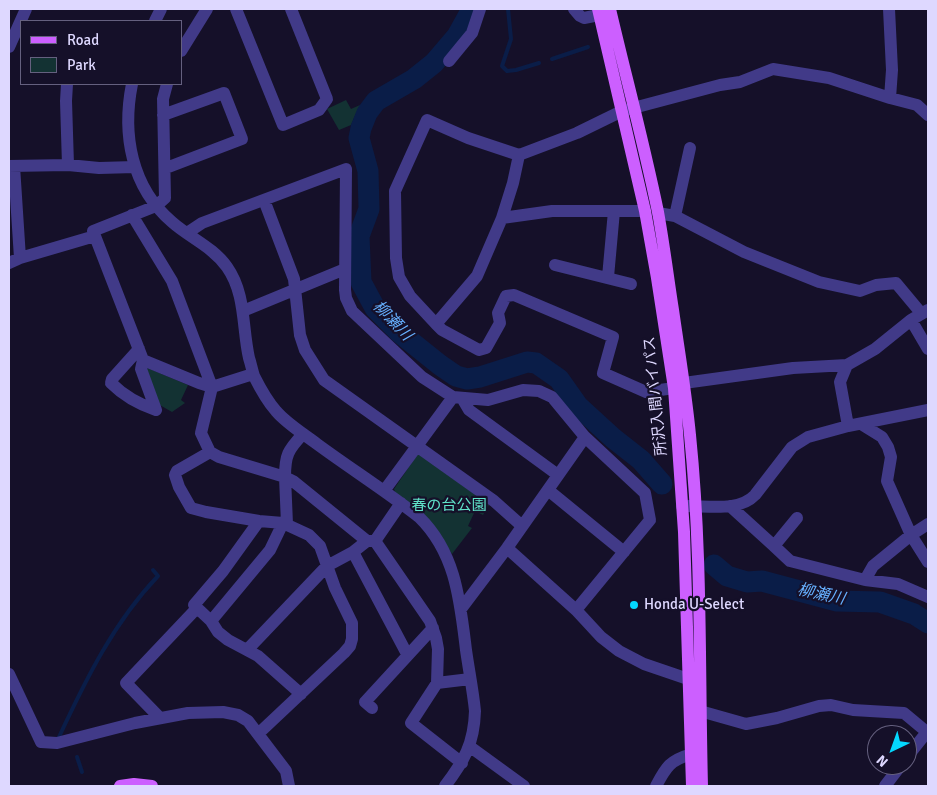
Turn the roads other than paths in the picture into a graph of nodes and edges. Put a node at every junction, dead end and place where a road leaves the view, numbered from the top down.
1 (207, 9) edge
2 (236, 9) edge
3 (290, 9) edge
4 (480, 9) edge
5 (574, 9) edge
6 (889, 9) edge
7 (602, 11) edge
8 (20, 22) edge
9 (9, 47) edge
10 (182, 49) edge
11 (449, 61) dead end
12 (68, 85) edge
13 (132, 85) edge
14 (166, 85) edge
15 (890, 98) junction
16 (628, 109) junction
17 (928, 115) edge
18 (163, 116) junction
19 (690, 148) dead end
20 (519, 155) junction
21 (68, 164) junction
22 (11, 166) edge
23 (135, 167) junction
24 (166, 168) junction
25 (264, 200) junction
26 (156, 206) junction
27 (614, 211) junction
28 (645, 211) junction
29 (658, 213) junction
30 (132, 215) junction
31 (675, 216) junction
32 (502, 218) junction
33 (187, 233) junction
34 (95, 236) junction
35 (14, 260) edge
36 (555, 265) dead end
37 (345, 269) junction
38 (608, 277) junction
39 (631, 284) dead end
40 (296, 290) junction
41 (243, 311) junction
42 (920, 314) edge
43 (436, 324) junction
44 (928, 349) edge
45 (847, 365) junction
46 (254, 374) junction
47 (679, 386) junction
48 (212, 387) junction
49 (457, 398) junction
50 (928, 410) edge
51 (861, 424) junction
52 (848, 426) junction
53 (303, 434) junction
54 (585, 438) junction
55 (417, 446) junction
56 (210, 452) junction
57 (558, 476) junction
58 (285, 477) junction
59 (548, 490) junction
60 (384, 491) junction
61 (402, 503) junction
62 (682, 506) junction
63 (696, 506) junction
64 (730, 506) junction
65 (797, 518) dead end
66 (259, 522) junction
67 (285, 524) junction
68 (928, 524) edge
69 (522, 526) junction
70 (911, 535) junction
71 (371, 541) junction
72 (774, 546) junction
73 (507, 548) junction
74 (353, 552) junction
75 (624, 552) junction
76 (928, 562) edge
77 (327, 566) junction
78 (865, 580) junction
79 (928, 597) edge
80 (197, 608) junction
81 (461, 609) junction
82 (576, 610) junction
83 (211, 621) junction
84 (433, 628) junction
85 (247, 650) junction
86 (407, 654) junction
87 (9, 674) edge
88 (470, 679) junction
89 (688, 679) junction
90 (437, 683) junction
91 (301, 694) junction
92 (372, 708) dead end
93 (700, 711) junction
94 (160, 718) junction
95 (928, 732) edge
96 (258, 733) junction
97 (917, 745) edge
98 (469, 746) junction
99 (692, 754) junction
100 (462, 763) junction
101 (893, 775) edge
102 (120, 786) edge
103 (152, 786) edge
104 (289, 786) edge
105 (445, 786) edge
106 (524, 786) edge
107 (656, 786) edge
108 (692, 786) edge
109 (702, 786) edge
110 (885, 786) edge

1 - 10 street
2 - 3 street
4 - 11 street
5 - 7 street
6 - 15 street
7 - 16 main road, 所沢入間バイパス
8 - 9 street
12 - 21 street
13 - 23 street
14 - 18 street
15 - 16 street
15 - 17 street
16 - 20 street
16 - 28 main road, 所沢入間バイパス
16 - 29 main road, 所沢入間バイパス
18 - 24 street
18 - 24 street
19 - 31 street
20 - 32 street
20 - 43 street
21 - 22 street
21 - 23 street
22 - 35 street
23 - 26 street
24 - 26 street
25 - 33 street
25 - 37 street
25 - 40 street
26 - 30 street
26 - 33 street
27 - 28 street
27 - 32 street
27 - 38 street
28 - 47 main road, 所沢入間バイパス
29 - 31 street
29 - 47 main road, 所沢入間バイパス
30 - 34 street
30 - 48 street
31 - 42 street
32 - 43 street
33 - 41 street
34 - 35 street
34 - 48 street
36 - 38 street
37 - 40 street
37 - 49 street
38 - 39 street
40 - 41 street
40 - 55 street
41 - 46 street
42 - 44 street
42 - 45 street
43 - 47 street
45 - 47 street
45 - 52 street
46 - 48 street
46 - 53 street
47 - 62 main road, 所沢入間バイパス
47 - 63 main road, 所沢入間バイパス
48 - 56 street
49 - 54 street
49 - 55 street
49 - 57 street
50 - 51 street
51 - 52 street
51 - 70 street
52 - 64 street
53 - 58 street
53 - 60 street
54 - 57 street
54 - 75 street
55 - 60 street
55 - 69 street
56 - 58 street
56 - 66 street
57 - 59 street
58 - 67 street
58 - 71 street
59 - 69 street
59 - 75 street
60 - 61 street
61 - 71 street
61 - 81 street
62 - 63 street
62 - 89 main road, 所沢入間バイパス
63 - 64 street
63 - 93 main road, 所沢入間バイパス
64 - 72 street
65 - 72 street
66 - 67 street
66 - 80 street
67 - 77 street
67 - 83 street
68 - 70 street
69 - 73 street
70 - 76 street
70 - 78 street
71 - 74 street
71 - 84 street
72 - 78 street
73 - 81 street
73 - 82 street
74 - 77 street
74 - 86 street
75 - 82 street
77 - 85 street
77 - 91 street
78 - 79 street
80 - 83 street
80 - 94 street
81 - 88 street
82 - 89 street
83 - 85 street
84 - 86 street
84 - 90 street
85 - 91 street
86 - 92 street
87 - 94 street
88 - 90 street
88 - 98 street
89 - 99 main road, 所沢入間バイパス
90 - 100 street
91 - 96 street
93 - 95 street
93 - 109 main road, 所沢入間バイパス
94 - 96 street
95 - 97 street
96 - 104 street
98 - 100 street
98 - 106 street
99 - 107 street
99 - 108 main road, 所沢入間バイパス
100 - 105 street
101 - 110 street
102 - 103 main road

